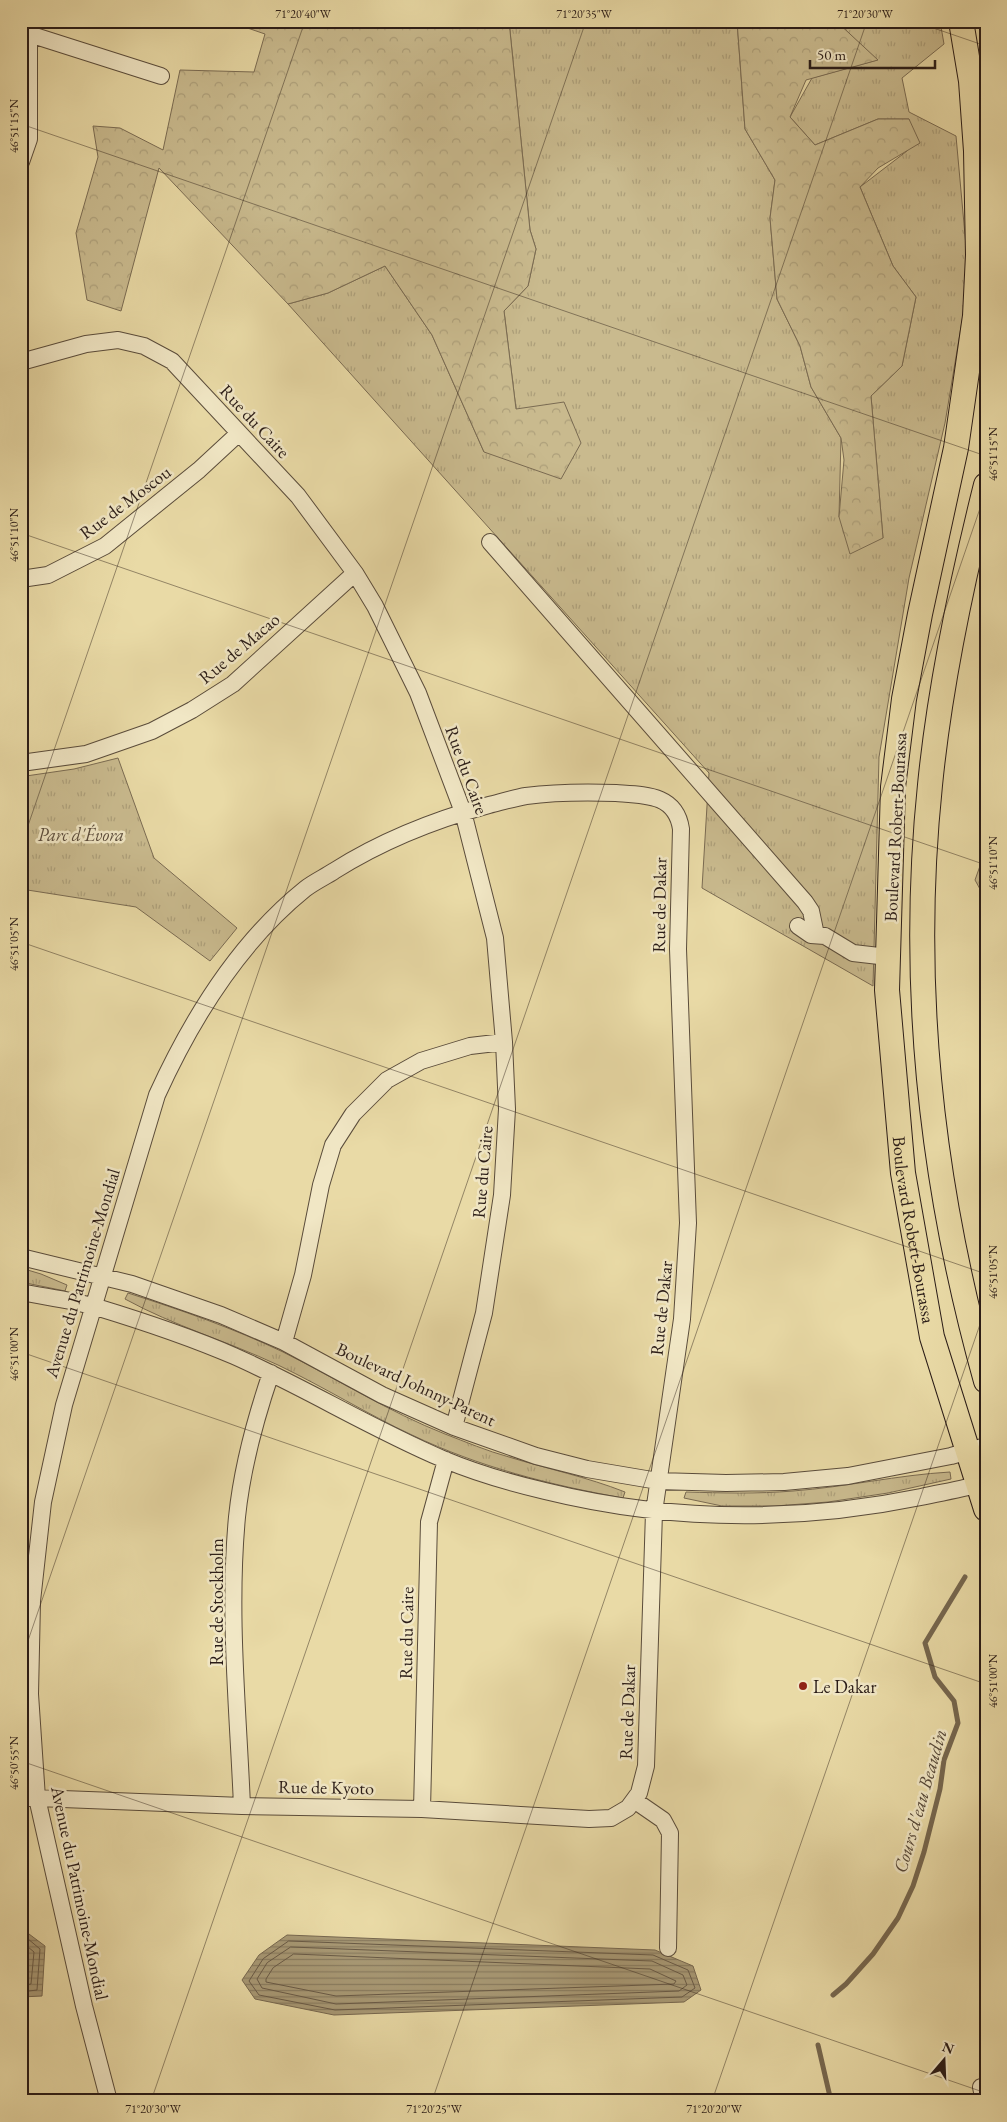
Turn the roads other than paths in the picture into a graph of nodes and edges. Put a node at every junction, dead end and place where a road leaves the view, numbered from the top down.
1 (961, 21) edge
2 (29, 28) edge
3 (161, 76) dead end
4 (978, 79) edge
5 (21, 162) edge
6 (21, 362) edge
7 (239, 433) junction
8 (986, 486) edge
9 (490, 542) dead end
10 (355, 573) junction
11 (21, 580) edge
12 (21, 763) edge
13 (672, 807) joint
14 (463, 812) junction
15 (798, 926) dead end
16 (816, 935) junction
17 (888, 957) junction
18 (504, 1042) junction
19 (21, 1258) edge
20 (102, 1277) junction
21 (21, 1292) edge
22 (93, 1306) junction
23 (284, 1342) junction
24 (271, 1373) junction
25 (986, 1381) edge
26 (454, 1427) junction
27 (976, 1449) edge
28 (446, 1460) junction
29 (658, 1481) junction
30 (981, 1484) edge
31 (986, 1509) edge
32 (654, 1512) junction
33 (29, 1798) edge
34 (631, 1804) junction
35 (242, 1806) junction
36 (422, 1808) junction
37 (668, 1948) dead end
38 (109, 2101) edge

1 - 4 highway, Boulevard Robert-Bourassa
2 - 3 street
2 - 5 street
4 - 17 highway, Boulevard Robert-Bourassa
6 - 7 street, Rue du Caire
7 - 10 street, Rue du Caire
7 - 11 street, Rue de Moscou
8 - 25 highway, Boulevard Robert-Bourassa
9 - 16 street
10 - 12 street, Rue de Macao
10 - 14 street, Rue du Caire
13 - 14 street, Avenue du Patrimoine-Mondial
13 - 29 street, Rue de Dakar
14 - 18 street, Rue du Caire
14 - 20 street, Avenue du Patrimoine-Mondial
15 - 16 street
16 - 17 street
17 - 27 highway, Boulevard Robert-Bourassa
18 - 23 street
18 - 26 street, Rue du Caire
19 - 20 street, Boulevard Johnny-Parent
20 - 22 street, Avenue du Patrimoine-Mondial
20 - 23 street, Boulevard Johnny-Parent
21 - 22 street
22 - 24 street
22 - 33 street, Avenue du Patrimoine-Mondial
23 - 26 street, Boulevard Johnny-Parent
24 - 28 street
24 - 35 street, Rue de Stockholm
26 - 29 street, Boulevard Johnny-Parent
27 - 29 street, Boulevard Johnny-Parent
27 - 30 highway, Boulevard Robert-Bourassa
28 - 32 street
28 - 36 street, Rue du Caire
29 - 32 street, Rue de Dakar
30 - 31 highway, Boulevard Robert-Bourassa
30 - 32 street
32 - 34 street, Rue de Dakar
33 - 35 street, Rue de Kyoto
33 - 38 street, Avenue du Patrimoine-Mondial
34 - 36 street, Rue de Kyoto
34 - 37 street
35 - 36 street, Rue de Kyoto

